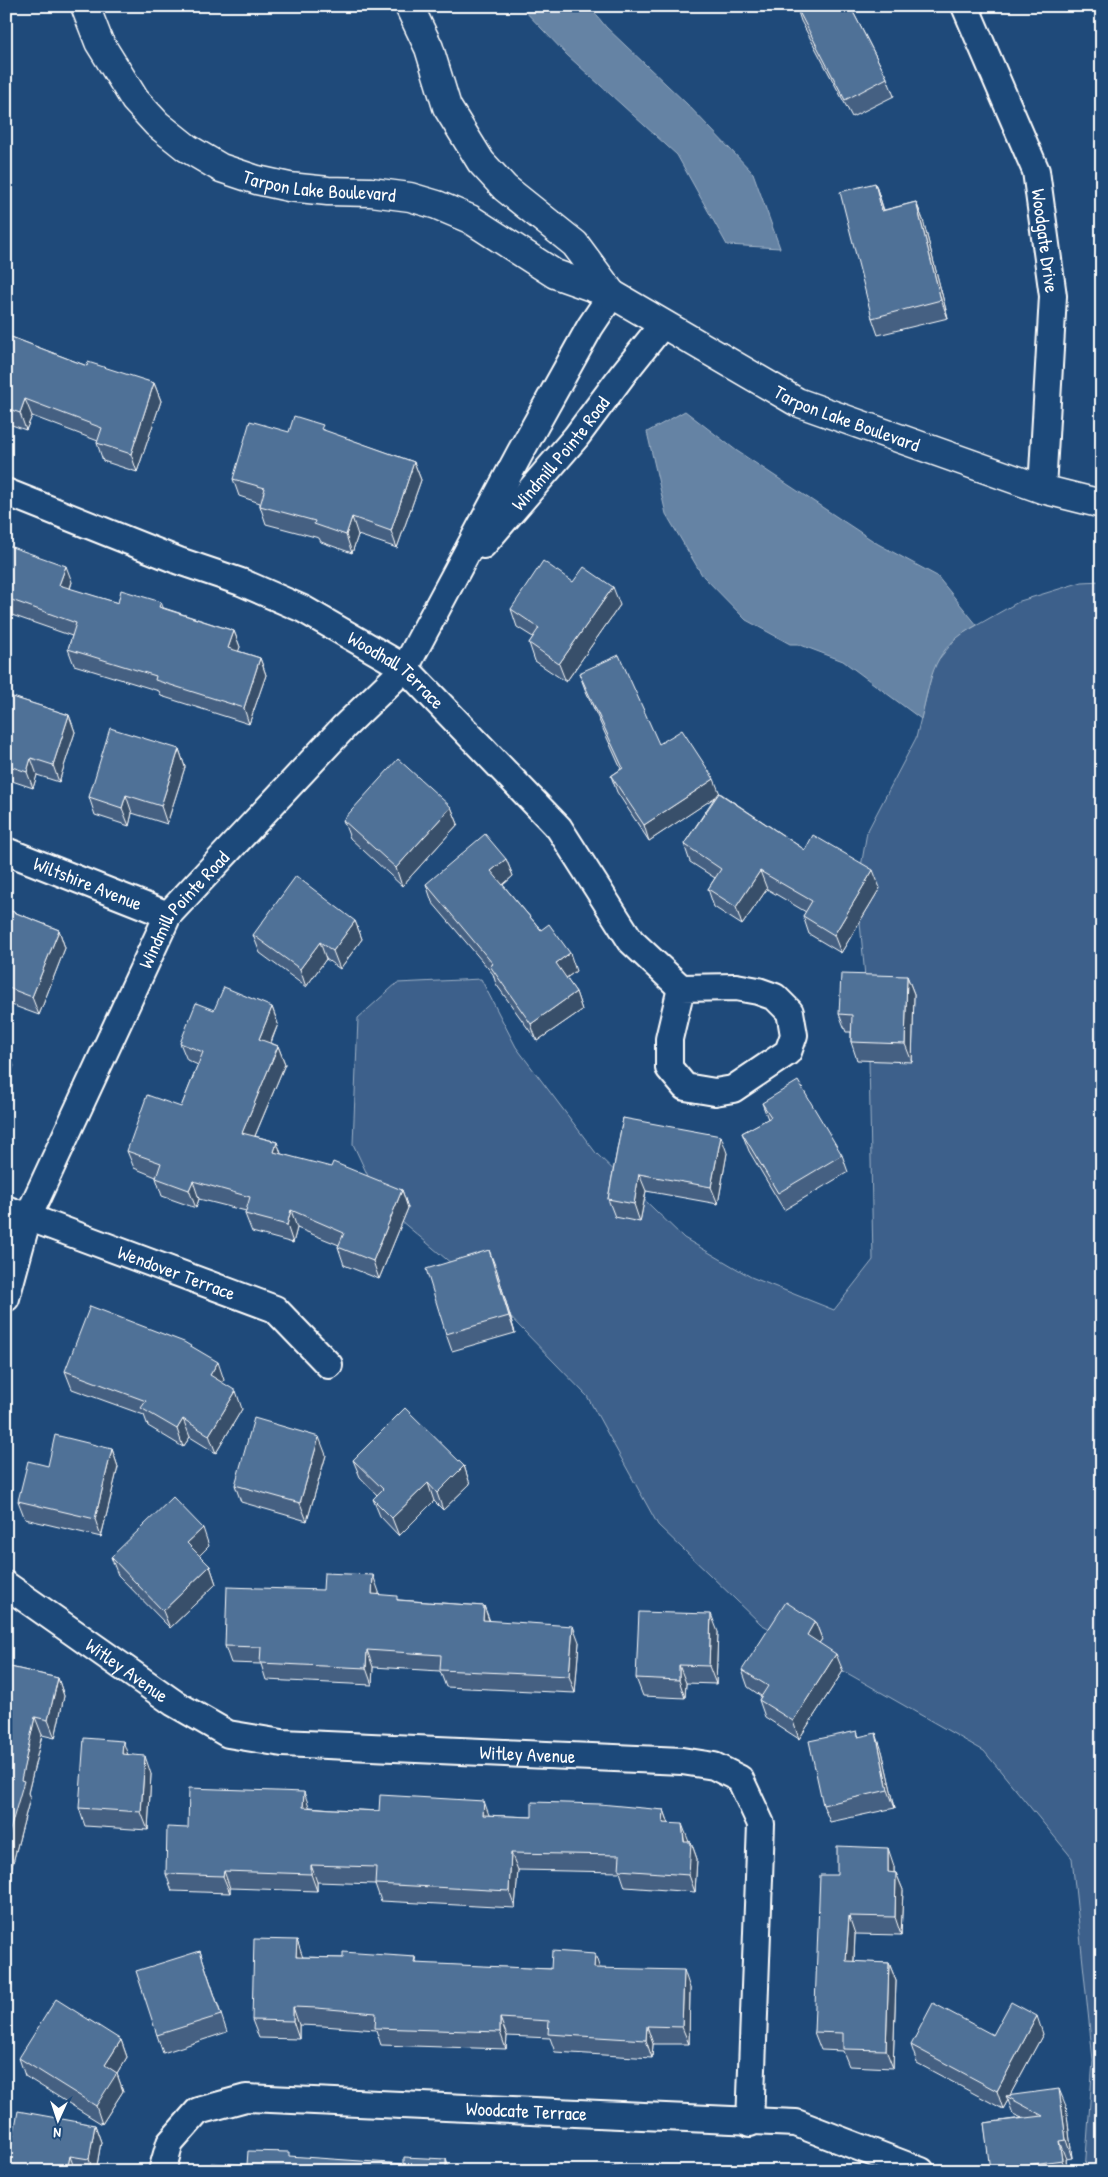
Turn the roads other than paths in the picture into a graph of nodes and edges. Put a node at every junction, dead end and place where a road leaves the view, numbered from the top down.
1 (85, 6) edge
2 (409, 6) edge
3 (965, 6) edge
4 (612, 294) junction
5 (663, 324) junction
6 (1042, 489) junction
7 (6, 492) edge
8 (1102, 504) edge
9 (453, 580) junction
10 (406, 668) junction
11 (6, 851) edge
12 (168, 915) junction
13 (681, 988) junction
14 (17, 1213) edge
15 (6, 1298) edge
16 (329, 1365) dead end
17 (6, 1586) edge
18 (750, 2123) junction
19 (162, 2171) edge
20 (921, 2171) edge

1 - 4 street, Tarpon Lake Boulevard
2 - 4 street, Tarpon Lake Boulevard
3 - 6 street, Woodgate Drive
4 - 5 street, Tarpon Lake Boulevard
4 - 9 street, Windmill Pointe Road
5 - 6 street, Tarpon Lake Boulevard
5 - 9 street, Windmill Pointe Road
6 - 8 street, Tarpon Lake Boulevard
7 - 10 street, Woodhall Terrace
9 - 10 street, Windmill Pointe Road
10 - 12 street, Windmill Pointe Road
10 - 13 street, Woodhall Terrace
11 - 12 street, Wiltshire Avenue
12 - 14 street, Windmill Pointe Road
13 - 13 street
14 - 15 street, Windmill Pointe Road
14 - 16 street, Wendover Terrace
17 - 18 street, Witley Avenue
18 - 19 street, Woodcate Terrace
18 - 20 street, Woodcate Terrace

